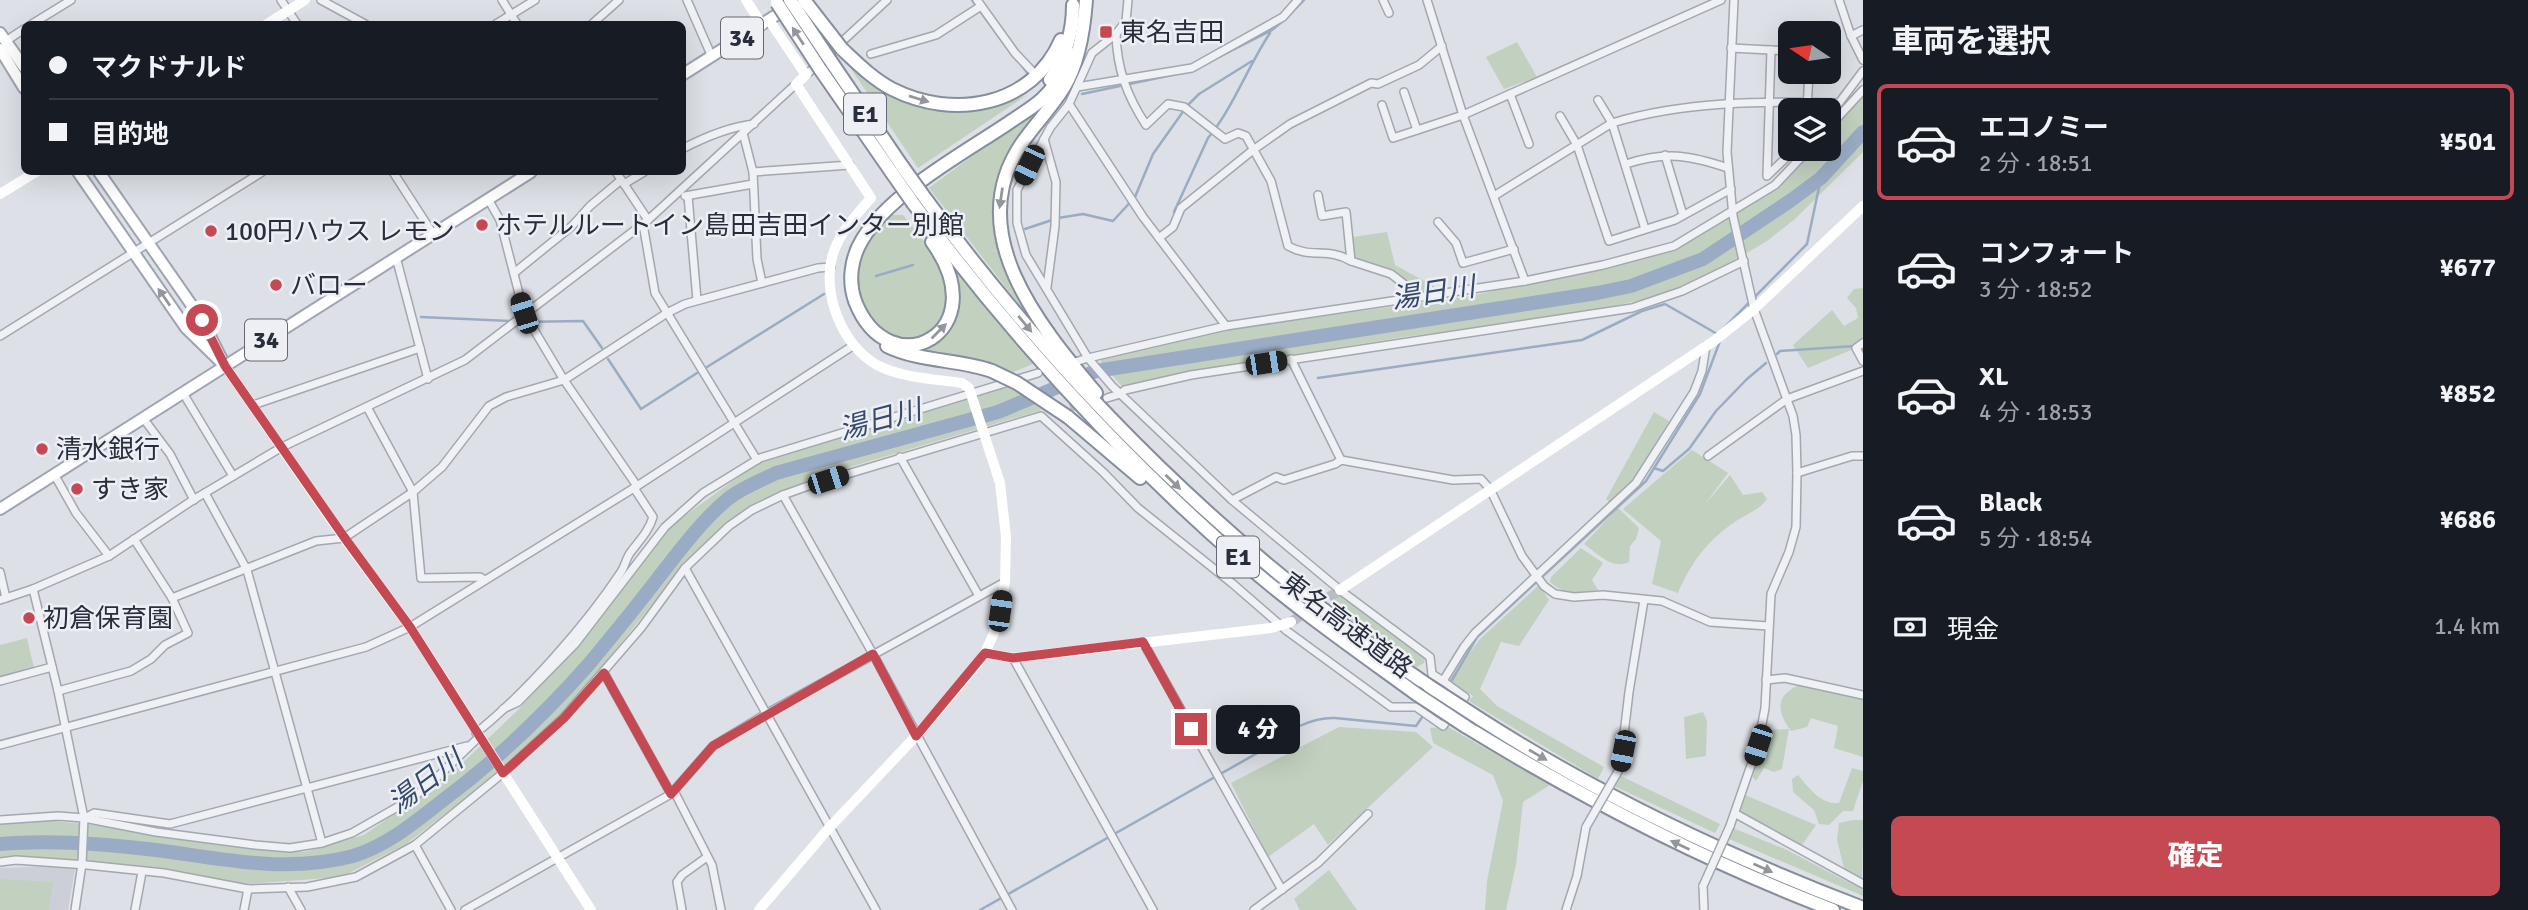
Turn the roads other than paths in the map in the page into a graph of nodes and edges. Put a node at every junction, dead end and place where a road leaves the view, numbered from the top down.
1 (71, 0) edge
2 (281, 0) edge
3 (305, 0) edge
4 (321, 0) edge
5 (502, 0) edge
6 (535, 0) edge
7 (620, 0) edge
8 (687, 0) edge
9 (746, 0) edge
10 (790, 0) edge
11 (802, 0) edge
12 (887, 0) edge
13 (1086, 0) edge
14 (1298, 0) edge
15 (1383, 0) edge
16 (1427, 0) edge
17 (1721, 0) edge
18 (1734, 0) edge
19 (1839, 0) edge
20 (776, 1) edge
21 (1129, 1) edge
22 (1073, 2) edge
23 (978, 6) edge
24 (288, 11) junction
25 (1389, 13) dead end
26 (511, 15) junction
27 (37, 21) edge
28 (272, 21) edge
29 (295, 21) edge
30 (360, 21) edge
31 (501, 21) edge
32 (515, 21) edge
33 (596, 21) edge
34 (765, 22) junction
35 (1863, 30) edge
36 (21, 31) edge
37 (1116, 34) junction
38 (1851, 36) junction
39 (2, 41) edge
40 (1442, 46) junction
41 (1731, 48) junction
42 (1771, 50) junction
43 (1778, 50) edge
44 (1076, 53) junction
45 (872, 54) dead end
46 (712, 57) junction
47 (1863, 60) edge
48 (21, 63) edge
49 (1032, 71) dead end
50 (1863, 71) edge
51 (686, 73) edge
52 (806, 75) junction
53 (1123, 81) junction
54 (21, 82) edge
55 (796, 85) junction
56 (1077, 87) junction
57 (1863, 90) edge
58 (1404, 92) dead end
59 (1510, 94) junction
60 (1598, 100) dead end
61 (1841, 100) edge
62 (1768, 103) junction
63 (1069, 104) junction
64 (1728, 104) junction
65 (1778, 104) edge
66 (1382, 105) dead end
67 (1841, 114) edge
68 (1463, 115) junction
69 (1560, 116) dead end
70 (1612, 123) junction
71 (754, 124) junction
72 (1417, 130) junction
73 (743, 133) junction
74 (1044, 139) junction
75 (1529, 144) dead end
76 (1577, 145) junction
77 (686, 147) edge
78 (1253, 150) junction
79 (1665, 155) junction
80 (1783, 161) edge
81 (1798, 161) edge
82 (1626, 164) junction
83 (850, 165) junction
84 (1728, 168) junction
85 (753, 172) junction
86 (894, 172) junction
87 (31, 175) edge
88 (80, 175) edge
89 (101, 175) edge
90 (257, 175) edge
91 (395, 175) edge
92 (526, 175) edge
93 (618, 175) edge
94 (637, 175) edge
95 (622, 182) junction
96 (752, 184) junction
97 (1731, 189) junction
98 (0, 194) edge
99 (1318, 195) dead end
100 (678, 196) junction
101 (688, 196) junction
102 (1493, 196) junction
103 (488, 199) junction
104 (914, 201) junction
105 (1863, 206) edge
106 (1733, 213) junction
107 (1683, 215) junction
108 (646, 222) junction
109 (1438, 222) dead end
110 (1645, 229) junction
111 (433, 234) junction
112 (1159, 238) junction
113 (149, 243) junction
114 (1514, 249) junction
115 (133, 252) junction
116 (396, 257) junction
117 (1351, 261) junction
118 (1744, 261) junction
119 (831, 267) junction
120 (513, 273) junction
121 (1525, 281) junction
122 (762, 283) junction
123 (1047, 288) junction
124 (1420, 297) junction
125 (697, 300) junction
126 (1753, 307) junction
127 (667, 313) junction
128 (523, 316) junction
129 (1226, 326) junction
130 (0, 337) edge
131 (1863, 343) edge
132 (854, 345) junction
133 (1706, 346) junction
134 (419, 348) junction
135 (1089, 359) junction
136 (1292, 359) junction
137 (1863, 361) edge
138 (225, 366) junction
139 (1060, 369) junction
140 (1863, 371) edge
141 (428, 379) junction
142 (564, 380) junction
143 (183, 393) junction
144 (971, 393) junction
145 (1120, 394) junction
146 (1099, 397) junction
147 (1787, 399) junction
148 (253, 405) junction
149 (367, 407) junction
150 (1072, 409) junction
151 (1041, 416) junction
152 (143, 418) junction
153 (734, 421) junction
154 (983, 431) junction
155 (282, 447) junction
156 (1708, 456) dead end
157 (1863, 456) edge
158 (900, 457) junction
159 (757, 460) junction
160 (1341, 460) junction
161 (1797, 473) junction
162 (54, 474) junction
163 (233, 476) junction
164 (635, 487) junction
165 (1490, 489) junction
166 (413, 492) junction
167 (205, 493) junction
168 (782, 495) junction
169 (194, 500) junction
170 (1232, 500) junction
171 (0, 509) edge
172 (652, 521) junction
173 (665, 527) junction
174 (344, 537) junction
175 (134, 539) junction
176 (108, 556) junction
177 (685, 568) junction
178 (247, 570) junction
179 (0, 572) edge
180 (1538, 576) junction
181 (485, 580) junction
182 (1005, 582) junction
183 (33, 589) junction
184 (1340, 590) junction
185 (979, 596) junction
186 (172, 598) junction
187 (3, 599) edge
188 (1644, 600) junction
189 (1291, 622) tunnel mouth
190 (1280, 626) junction
191 (1768, 626) junction
192 (410, 627) junction
193 (1143, 642) junction
194 (985, 653) junction
195 (873, 654) junction
196 (1013, 658) junction
197 (52, 667) junction
198 (275, 670) junction
199 (604, 673) junction
200 (1766, 680) junction
201 (0, 681) edge
202 (1443, 681) junction
203 (58, 691) junction
204 (1863, 695) edge
205 (503, 709) junction
206 (766, 714) junction
207 (66, 727) junction
208 (479, 736) junction
209 (916, 736) junction
210 (0, 745) edge
211 (469, 746) junction
212 (503, 773) junction
213 (307, 788) junction
214 (672, 792) junction
215 (1368, 814) dead end
216 (1736, 814) junction
217 (0, 820) edge
218 (84, 820) junction
219 (829, 828) junction
220 (321, 843) junction
221 (415, 845) junction
222 (557, 857) junction
223 (707, 857) junction
224 (0, 862) edge
225 (82, 862) junction
226 (142, 872) junction
227 (1863, 884) edge
228 (288, 887) junction
229 (248, 889) junction
230 (1282, 890) junction
231 (1863, 908) edge
232 (75, 910) edge
233 (135, 910) edge
234 (244, 910) edge
235 (301, 910) edge
236 (451, 910) edge
237 (465, 910) edge
238 (591, 910) edge
239 (682, 910) edge
240 (721, 910) edge
241 (760, 910) edge
242 (876, 910) edge
243 (1012, 910) edge
244 (1153, 910) edge
245 (1254, 910) edge
246 (1566, 910) edge
247 (1704, 910) edge
248 (1833, 910) edge

1 - 27 street
2 - 24 street
3 - 24 street
4 - 30 street
5 - 26 street
6 - 26 street
7 - 33 street
8 - 46 street
9 - 34 street
10 - 86 highway, E1, bridge
11 -> 22 highway, bridge
11 - 34 main road, 34
12 - 52 street
13 - 44 highway
14 - 53 street
15 - 25 street
16 - 40 street
17 - 59 street
18 - 41 street
19 - 38 street
86 -> 20 highway, E1, bridge
21 - 37 street
22 - 150 highway, bridge
23 - 45 street
23 - 49 street
24 - 28 street
24 - 29 street
26 - 31 street
26 - 32 street
34 - 46 main road, 34
34 - 52 street
35 - 38 street
36 - 39 street
37 - 53 street
37 - 56 street
38 - 47 street
39 - 48 main road
39 - 54 main road
40 - 68 street
40 - 78 street
41 - 42 street
41 - 64 street
42 - 43 street
42 - 62 street
44 -> 104 highway
44 -> 139 highway
46 - 51 main road, 34
50 - 61 street
52 - 55 street
53 - 56 street
53 - 78 street
55 - 71 street
55 - 83 street
56 - 63 street
57 - 67 street
58 - 72 street
59 - 68 street
59 - 75 street
60 - 70 street
62 - 64 street
62 - 65 street
62 - 80 street
63 - 74 street
63 - 112 street
64 - 70 street
64 - 84 street
66 - 72 street
68 - 72 street
68 - 102 street
69 - 76 street
70 - 76 street
70 - 82 street
71 - 73 street
71 - 77 street
73 - 85 street
73 - 100 street
74 - 123 street
74 - 123 street
76 - 102 street
76 - 110 street
78 - 112 street
78 - 117 street
79 - 82 street
79 - 84 street
79 - 107 street
81 - 106 street
82 - 110 street
83 - 85 street
83 - 119 street
84 - 97 street
85 - 96 street
86 - 104 highway, E1, bridge
87 - 98 street
88 - 115 main road, 34
89 - 113 main road, 34
90 - 113 street
91 - 111 street
92 - 103 main road, 34
93 - 95 street
94 - 95 street
95 - 108 street
95 - 120 street
96 - 101 street
96 - 122 street
97 - 106 street
97 - 107 street
99 - 117 street
100 - 101 street
100 - 108 street
101 - 125 street
102 - 114 street
103 - 111 main road, 34
103 - 120 street
104 - 139 highway, E1
105 - 126 street
106 - 118 street
106 - 121 street
107 - 110 street
108 - 127 street
108 - 128 street
109 - 114 street
111 - 116 main road, 34
112 - 129 street
113 - 115 street
113 - 138 main road, 34
114 - 121 street
115 - 130 street
138 -> 115 main road, 34
116 - 134 street
116 - 138 main road, 34
117 - 124 street
118 - 126 street
118 - 136 street
119 - 122 street
119 - 132 street
120 - 128 street
121 - 124 street
122 - 125 street
123 - 135 street
124 - 129 street
125 - 127 street
126 - 133 street
126 - 147 street
127 - 142 street
127 - 153 street
128 - 141 street
128 - 142 street
129 - 135 street
131 - 137 street
132 - 144 street
132 - 153 street
133 - 165 street
133 - 180 street
134 - 141 street
134 - 148 street
135 - 139 street
135 - 145 street
136 - 145 street
136 - 160 street
138 - 143 main road, 34
138 - 148 street
139 - 144 street
139 - 146 highway, 東名高速道路
139 - 150 highway, E1
140 - 147 street
141 - 149 street
142 - 164 street
142 - 166 street
143 - 152 main road, 34
143 - 163 street
144 - 154 street
144 - 159 street
145 - 146 street
145 - 170 street
146 -> 231 highway, 東名高速道路 / E1, bridge
147 - 156 street
147 - 161 street
148 - 155 street
149 - 155 street
149 - 166 street
150 - 151 street
248 -> 150 highway, 東名高速道路 / E1, bridge
151 - 154 street
151 - 190 street
152 - 162 main road, 34
152 - 169 street
153 - 159 street
153 - 164 street
154 - 158 street
154 - 182 street
155 - 163 street
155 - 174 street
157 - 161 street
158 - 168 street
158 - 185 street
159 - 173 street
160 - 165 street
160 - 170 street
161 - 191 street
162 - 171 main road, 34
162 - 176 street
163 - 167 street
164 - 172 street
164 - 181 street
165 - 180 street
165 - 184 street
166 - 174 street
166 - 181 street
167 - 169 street
167 - 178 street
168 - 177 street
168 - 195 street
169 - 175 street
170 - 184 street
172 - 173 street
172 - 205 street
173 - 205 street
174 - 178 street
174 - 192 street
175 - 176 street
175 - 186 street
176 - 183 street
177 - 199 street
177 - 206 street
178 - 186 street
178 - 198 street
179 - 187 street
180 - 188 street
180 - 202 street
181 - 192 street
182 - 185 street
182 - 194 street
183 - 187 street
183 - 197 street
184 - 202 street
185 - 195 street
186 - 203 street
188 - 191 street
188 - 246 street, bridge
189 - 190 street
190 - 193 street
190 - 202 street
191 - 200 street
192 - 198 street
192 - 208 street
193 - 196 street
193 - 230 street
194 - 196 street
194 - 209 street
195 - 206 street
195 - 209 street
196 - 244 street
197 - 201 street
197 - 203 street
198 - 207 street
198 - 213 street
199 - 212 street
199 - 214 street
200 - 204 street
200 - 216 street
203 - 207 street
205 - 208 street
206 - 214 street
206 - 219 street
207 - 210 street
207 - 218 street
208 - 211 street
208 - 212 street
209 - 219 street
209 - 243 street
211 - 213 street
211 - 220 street
212 - 221 street
212 - 222 street
213 - 218 street
213 - 220 street
214 - 222 street
214 - 223 street
215 - 230 street
216 - 227 street
216 - 247 street, bridge
217 - 218 street
218 - 220 street
218 - 225 street
219 - 241 street
219 - 242 street
221 - 228 street
221 - 236 street
222 - 237 street
222 - 238 street
223 - 239 street
223 - 240 street
224 - 225 street
225 - 226 street
225 - 232 street
226 - 229 street
226 - 233 street
228 - 229 street
228 - 235 street
229 - 234 street
230 - 245 street

